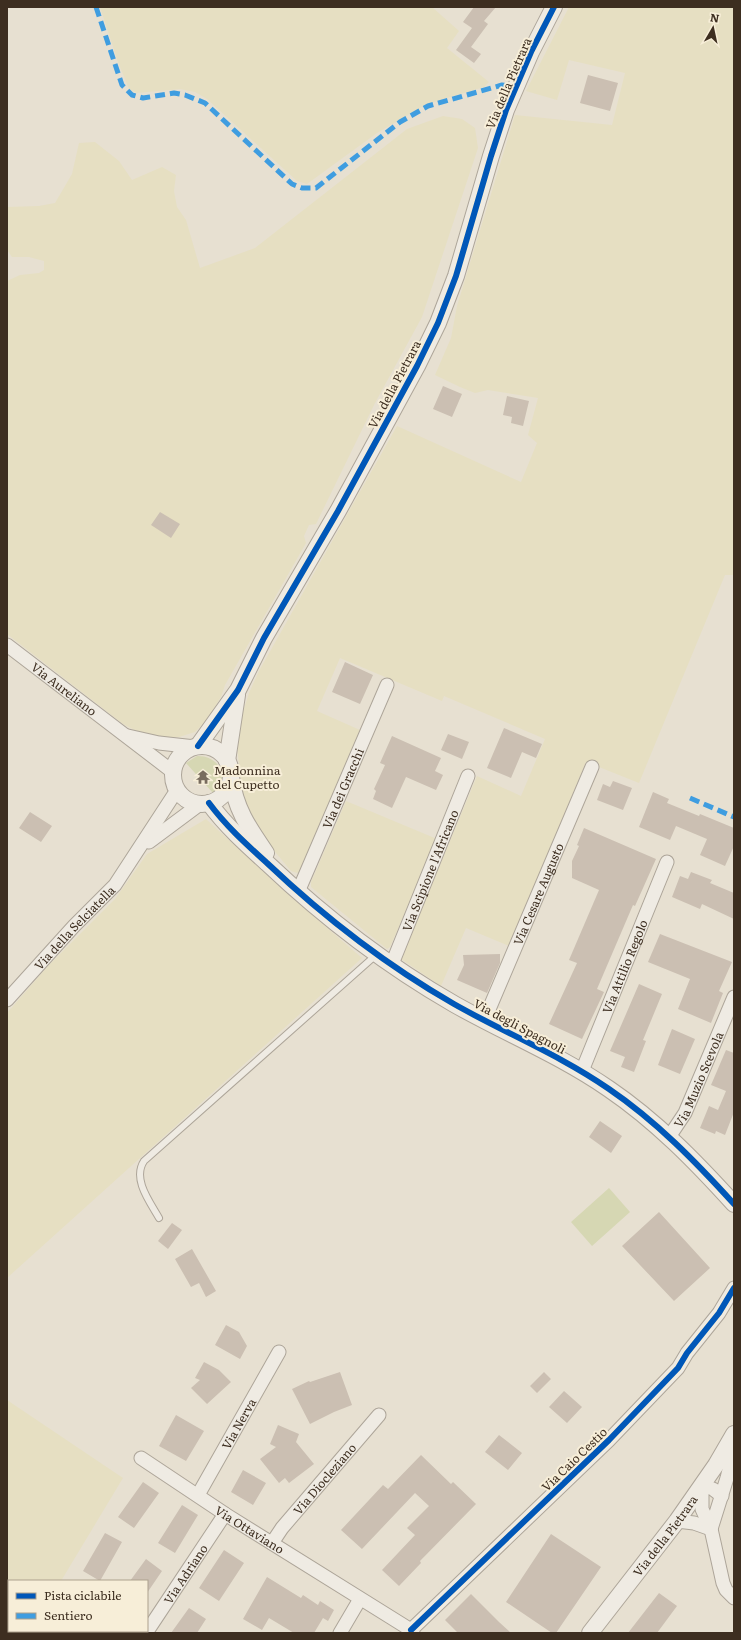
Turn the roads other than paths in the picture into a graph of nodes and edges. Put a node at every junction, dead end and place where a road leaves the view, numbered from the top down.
1 (554, 7) edge
2 (7, 645) edge
3 (387, 685) dead end
4 (238, 690) junction
5 (121, 733) junction
6 (196, 746) junction
7 (592, 767) dead end
8 (229, 768) junction
9 (173, 772) junction
10 (468, 776) dead end
11 (177, 790) junction
12 (204, 804) junction
13 (138, 851) junction
14 (667, 862) dead end
15 (285, 880) junction
16 (298, 892) junction
17 (377, 954) junction
18 (392, 964) junction
19 (734, 997) edge
20 (7, 1000) edge
21 (484, 1021) junction
22 (582, 1071) junction
23 (669, 1137) junction
24 (734, 1204) edge
25 (159, 1218) dead end
26 (734, 1288) edge
27 (279, 1352) dead end
28 (379, 1415) dead end
29 (734, 1434) edge
30 (734, 1450) edge
31 (141, 1458) dead end
32 (702, 1485) junction
33 (198, 1496) junction
34 (722, 1496) junction
35 (225, 1514) junction
36 (677, 1521) junction
37 (711, 1529) junction
38 (272, 1543) junction
39 (734, 1598) edge
40 (360, 1599) junction
41 (148, 1630) edge
42 (412, 1632) edge
43 (340, 1633) edge
44 (590, 1633) edge

1 - 4 street, Via della Pietrara
2 - 5 street, Via Aureliano
3 - 16 street, Via dei Gracchi
4 - 6 street, Via della Pietrara
4 - 8 street, Via della Pietrara
5 - 6 street, Via Aureliano
5 - 9 street, Via Aureliano
6 - 8 street
6 - 9 street
7 - 21 street, Via Cesare Augusto
8 - 12 street
8 - 15 street, Via della Pietrara
9 - 11 street
10 - 18 street, Via Scipione l'Africano
11 - 12 street
11 - 13 street, Via della Selciatella
12 - 13 street, Via della Selciatella
12 - 15 street
13 - 20 street, Via della Selciatella
14 - 22 street, Via Attilio Regolo
15 - 16 street, Via degli Spagnoli
16 - 17 street, Via degli Spagnoli
17 - 18 street, Via degli Spagnoli
17 - 25 lane
18 - 21 street, Via degli Spagnoli
19 - 23 street, Via Muzio Scevola
21 - 22 street, Via degli Spagnoli
22 - 23 street, Via degli Spagnoli
23 - 24 street, Via degli Spagnoli
26 - 42 street, Via Caio Cestio
27 - 33 street, Via Nerva
28 - 38 street, Via Diocleziano
29 - 32 street, Via della Pietrara
30 - 34 street
31 - 33 street, Via Ottaviano
32 - 34 street
32 - 36 street, Via della Pietrara
32 - 37 street
33 - 35 street, Via Ottaviano
34 - 37 street
35 - 38 street, Via Ottaviano
35 - 41 street, Via Adriano
36 - 37 street
36 - 44 street, Via della Pietrara
37 - 39 street
38 - 40 street, Via Ottaviano
40 - 42 street, Via Ottaviano
40 - 43 street

